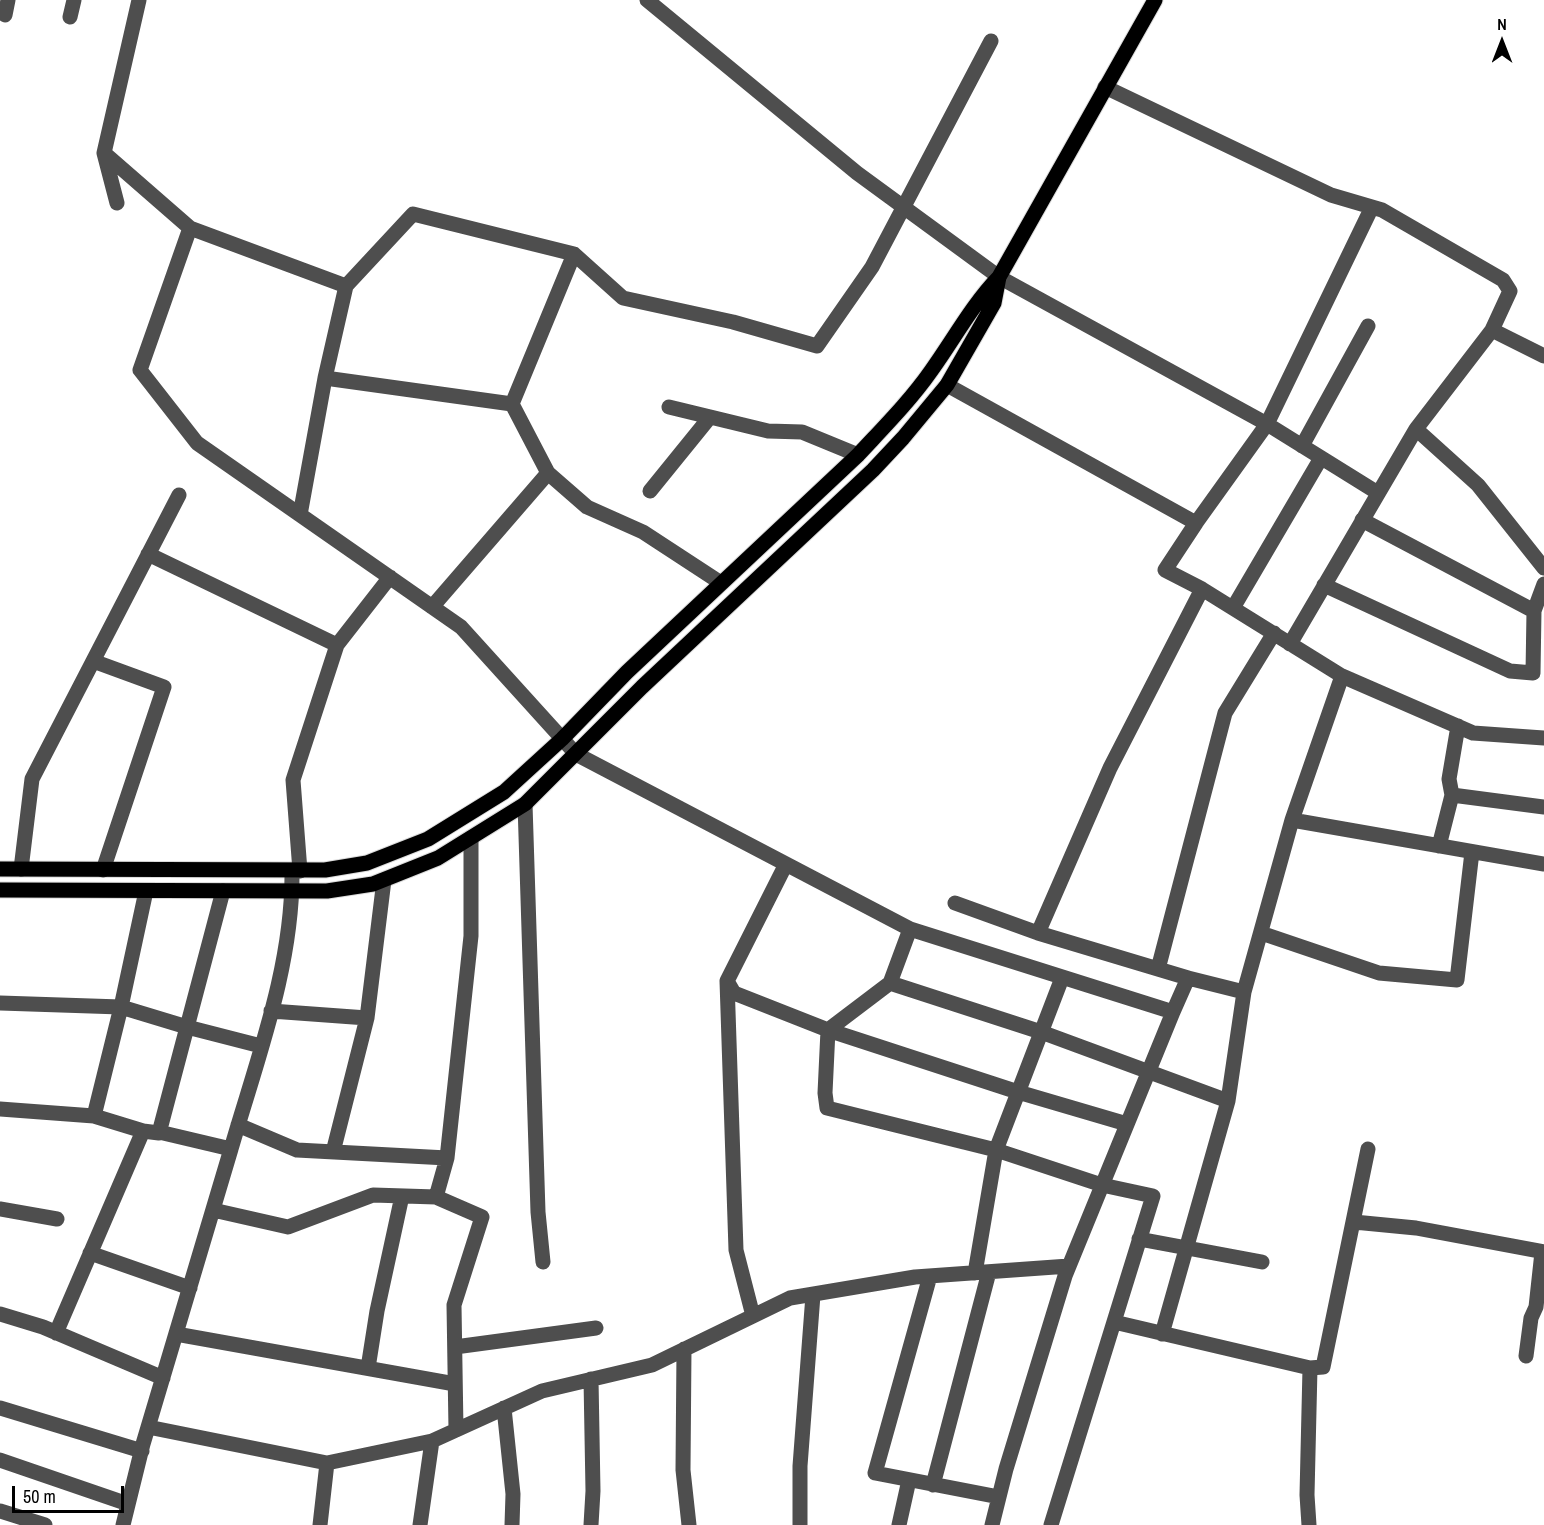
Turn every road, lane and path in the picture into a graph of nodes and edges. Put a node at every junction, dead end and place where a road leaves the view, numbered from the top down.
1 (74, 0) edge
2 (139, 0) edge
3 (647, 0) edge
4 (1155, 0) edge
5 (70, 17) dead end
6 (991, 41) dead end
7 (1105, 87) junction
8 (104, 153) junction
9 (117, 203) dead end
10 (904, 207) junction
11 (1372, 207) junction
12 (190, 228) junction
13 (574, 254) junction
14 (999, 277) junction
15 (346, 286) junction
16 (1368, 326) dead end
17 (1492, 330) junction
18 (1544, 356) edge
19 (325, 378) junction
20 (947, 385) junction
21 (512, 404) junction
22 (669, 407) dead end
23 (710, 417) junction
24 (1267, 424) junction
25 (1416, 429) junction
26 (1302, 446) junction
27 (858, 455) junction
28 (1321, 458) junction
29 (548, 473) junction
30 (650, 491) dead end
31 (1378, 493) junction
32 (179, 495) dead end
33 (300, 515) junction
34 (1362, 520) junction
35 (1196, 524) junction
36 (148, 554) junction
37 (1544, 568) edge
38 (390, 577) junction
39 (721, 583) junction
40 (1324, 585) junction
41 (1544, 585) edge
42 (1202, 589) junction
43 (432, 607) junction
44 (1233, 608) junction
45 (1534, 611) junction
46 (1274, 633) junction
47 (1290, 644) junction
48 (337, 645) junction
49 (93, 661) junction
50 (627, 672) junction
51 (1342, 676) junction
52 (642, 687) junction
53 (1458, 726) junction
54 (1544, 738) edge
55 (562, 739) junction
56 (576, 754) junction
57 (1452, 795) junction
58 (525, 804) junction
59 (1544, 807) edge
60 (1292, 820) junction
61 (471, 838) junction
62 (1439, 846) junction
63 (1472, 852) junction
64 (786, 864) junction
65 (1544, 864) edge
66 (0, 869) edge
67 (21, 869) junction
68 (103, 870) junction
69 (296, 871) junction
70 (384, 880) junction
71 (0, 890) edge
72 (147, 891) junction
73 (223, 891) junction
74 (292, 892) junction
75 (955, 903) dead end
76 (909, 929) junction
77 (1038, 933) junction
78 (1261, 933) junction
79 (1158, 969) junction
80 (1062, 978) junction
81 (1188, 978) junction
82 (727, 981) junction
83 (890, 983) junction
84 (1244, 992) junction
85 (0, 1003) edge
86 (121, 1007) junction
87 (271, 1011) junction
88 (1173, 1012) junction
89 (367, 1018) junction
90 (187, 1027) junction
91 (828, 1030) junction
92 (1041, 1032) junction
93 (261, 1046) junction
94 (1149, 1071) junction
95 (1018, 1092) junction
96 (1228, 1101) junction
97 (0, 1109) edge
98 (94, 1116) junction
99 (1127, 1124) junction
100 (238, 1125) junction
101 (143, 1131) junction
102 (159, 1132) junction
103 (231, 1149) junction
104 (1368, 1149) dead end
105 (996, 1150) junction
106 (333, 1152) junction
107 (447, 1158) junction
108 (1102, 1185) junction
109 (402, 1196) junction
110 (436, 1197) junction
111 (0, 1209) edge
112 (213, 1210) junction
113 (57, 1219) dead end
114 (1354, 1222) junction
115 (1139, 1239) junction
116 (1186, 1247) junction
117 (90, 1252) junction
118 (1543, 1252) edge
119 (543, 1262) dead end
120 (1262, 1262) dead end
121 (1069, 1266) junction
122 (982, 1272) junction
123 (930, 1276) junction
124 (190, 1288) junction
125 (813, 1295) junction
126 (0, 1314) edge
127 (753, 1316) junction
128 (1114, 1322) junction
129 (596, 1328) dead end
130 (56, 1333) junction
131 (176, 1334) junction
132 (1162, 1334) junction
133 (455, 1347) junction
134 (684, 1349) junction
135 (1526, 1356) dead end
136 (368, 1368) junction
137 (1310, 1368) junction
138 (163, 1378) junction
139 (591, 1379) junction
140 (455, 1384) junction
141 (0, 1408) edge
142 (504, 1408) junction
143 (148, 1427) junction
144 (456, 1430) junction
145 (432, 1441) junction
146 (141, 1451) junction
147 (0, 1460) edge
148 (327, 1462) junction
149 (909, 1480) junction
150 (933, 1485) junction
151 (999, 1497) junction
152 (128, 1504) junction
153 (0, 1511) edge
154 (45, 1525) edge
155 (123, 1525) edge
156 (320, 1525) edge
157 (420, 1525) edge
158 (512, 1525) edge
159 (591, 1525) edge
160 (689, 1525) edge
161 (800, 1525) edge
162 (899, 1525) edge
163 (992, 1525) edge
164 (1051, 1525) edge
165 (1309, 1525) edge

1 - 5 street
2 - 8 street
3 - 10 street
4 - 7 main road
6 - 10 street
7 - 11 street
7 - 14 main road
8 - 9 street
8 - 12 street
10 - 13 street
10 - 14 street
11 - 17 street
11 - 24 street
12 - 15 street
12 - 33 street
13 - 15 street
13 - 21 street
14 - 20 main road
14 - 24 street
14 - 27 main road
15 - 19 street
16 - 26 street
17 - 18 street
17 - 25 street
19 - 21 street
19 - 33 street
20 - 35 street
20 - 52 main road
21 - 29 street
22 - 23 street
23 - 27 street
23 - 30 street
24 - 26 street
24 - 35 street
25 - 31 street
25 - 37 street
26 - 28 street
27 - 39 main road
28 - 31 street
28 - 44 street
29 - 39 street
29 - 43 street
31 - 34 street
32 - 36 street
33 - 38 street
34 - 40 street
34 - 45 street
35 - 42 street
36 - 48 street
36 - 49 street
38 - 43 street
38 - 48 street
39 - 50 main road
40 - 45 street
40 - 47 street
41 - 45 street
42 - 44 street
42 - 77 street
43 - 55 street
44 - 46 street
46 - 47 street
46 - 79 street
47 - 51 street
48 - 69 street
49 - 67 street
49 - 68 street
50 - 52 main road
50 - 55 main road
51 - 53 street
51 - 60 street
52 - 56 main road
53 - 54 street
53 - 57 street
55 - 56 street
55 - 69 main road
56 - 58 main road
56 - 64 street
57 - 59 street
57 - 62 street
58 - 61 main road
58 - 119 street
60 - 62 street
60 - 78 street
61 - 70 main road
61 - 107 street
62 - 63 street
63 - 65 street
63 - 78 street
64 - 76 street
64 - 82 street
66 - 67 main road
67 - 68 main road
68 - 69 main road
69 - 74 street
70 - 74 main road
70 - 89 street
71 - 72 main road
72 - 73 main road
72 - 86 street
73 - 74 main road
73 - 90 street
74 - 87 street
75 - 77 street
76 - 80 street
76 - 83 street
77 - 79 street
78 - 84 street
79 - 81 street
80 - 88 street
80 - 92 street
81 - 84 street
81 - 88 street
82 - 91 street
82 - 127 street
83 - 91 street
83 - 92 street
84 - 96 street
85 - 86 street
86 - 90 street
86 - 98 street
87 - 89 street
87 - 93 street
88 - 94 street
89 - 106 street
90 - 93 street
90 - 102 street
91 - 95 street
91 - 105 street
92 - 94 street
92 - 95 street
93 - 100 street
94 - 96 street
94 - 99 street
95 - 99 street
95 - 105 street
96 - 116 street
97 - 98 street
98 - 101 street
99 - 108 street
100 - 103 street
100 - 106 street
101 - 102 street
101 - 117 street
102 - 103 street
103 - 112 street
104 - 114 street
105 - 108 street
105 - 122 street
106 - 107 street
107 - 110 street
108 - 115 street
108 - 121 street
109 - 110 street
109 - 112 street
109 - 136 street
110 - 133 street
111 - 113 street
112 - 124 street
114 - 118 street
114 - 137 street
115 - 116 street
115 - 128 street
116 - 120 street
116 - 132 street
117 - 124 street
117 - 130 street
118 - 135 street
121 - 122 street
121 - 151 street
122 - 123 street
122 - 150 street
123 - 125 street
123 - 149 street
124 - 131 street
125 - 127 street
125 - 161 street
126 - 130 street
127 - 134 street
128 - 132 street
128 - 164 street
129 - 133 street
130 - 138 street
131 - 136 street
131 - 138 street
132 - 137 street
133 - 140 street
134 - 139 street
134 - 160 street
136 - 140 street
137 - 165 street
138 - 143 street
139 - 142 street
139 - 159 street
140 - 144 street
141 - 146 street
142 - 144 street
142 - 158 street
143 - 146 street
143 - 148 street
144 - 145 street
145 - 148 street
145 - 157 street
146 - 152 street
147 - 152 street
148 - 156 street
149 - 150 street
149 - 162 street
150 - 151 street
151 - 163 street
152 - 155 street
153 - 154 street

